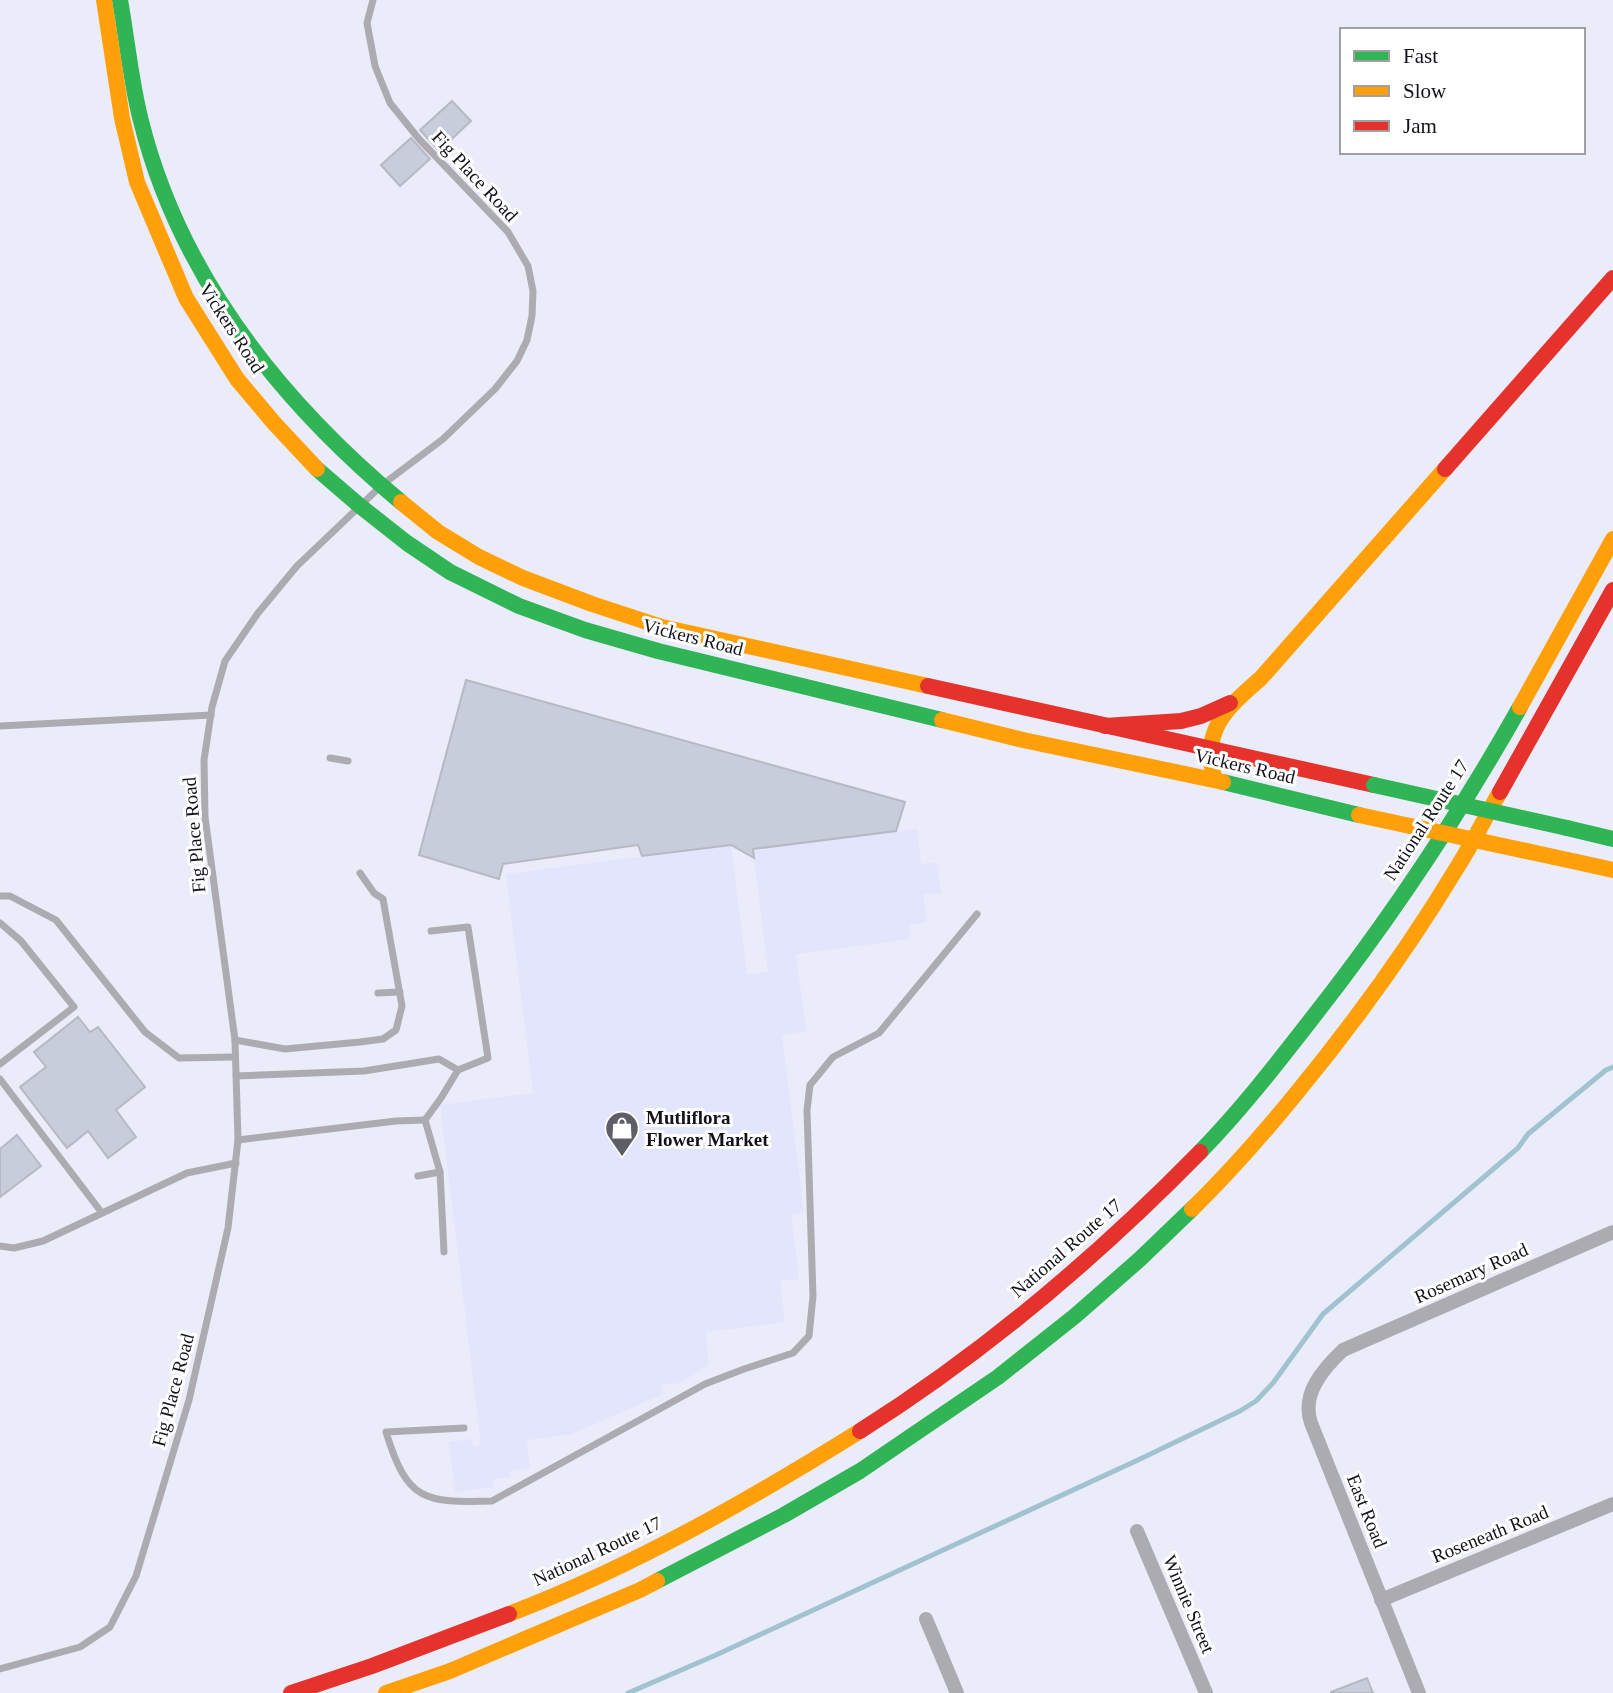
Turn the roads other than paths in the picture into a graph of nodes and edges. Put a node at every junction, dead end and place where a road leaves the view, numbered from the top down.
1 (104, 0) edge
2 (120, 0) edge
3 (373, 0) edge
4 (1613, 278) edge
5 (382, 485) junction
6 (359, 506) junction
7 (1613, 539) edge
8 (1613, 590) edge
9 (1236, 700) junction
10 (211, 715) junction
11 (0, 726) edge
12 (1105, 726) junction
13 (1210, 748) junction
14 (330, 758) dead end
15 (348, 761) dead end
16 (1215, 780) junction
17 (1613, 839) edge
18 (1613, 870) edge
19 (360, 873) dead end
20 (0, 896) edge
21 (977, 914) dead end
22 (0, 923) edge
23 (431, 931) dead end
24 (400, 992) junction
25 (378, 993) dead end
26 (235, 1040) junction
27 (236, 1057) junction
28 (0, 1064) edge
29 (458, 1070) junction
30 (236, 1076) junction
31 (0, 1079) edge
32 (425, 1120) junction
33 (238, 1140) junction
34 (236, 1163) junction
35 (440, 1172) junction
36 (418, 1176) dead end
37 (102, 1213) junction
38 (1613, 1232) edge
39 (0, 1246) edge
40 (444, 1252) dead end
41 (1343, 1350) joint
42 (464, 1428) dead end
43 (1613, 1504) edge
44 (1137, 1531) dead end
45 (1381, 1600) junction
46 (926, 1619) dead end
47 (0, 1669) edge
48 (291, 1693) edge
49 (386, 1693) edge
50 (957, 1693) edge
51 (1206, 1693) edge
52 (1419, 1693) edge

1 - 6 main road, Vickers Road
2 - 5 main road, Vickers Road
3 - 5 lane, Fig Place Road
4 - 9 main road
5 - 6 lane, Fig Place Road
5 - 12 main road, Vickers Road
6 - 10 lane, Fig Place Road
6 - 16 main road, Vickers Road
7 - 48 main road, National Route 17
8 - 49 main road
9 - 12 main road
9 - 13 main road
10 - 11 lane
10 - 26 lane, Fig Place Road
12 - 13 main road, Vickers Road
13 - 16 main road
13 - 17 main road, Vickers Road, bridge
14 - 15 lane
16 - 18 main road, Vickers Road, bridge
19 - 24 lane
20 - 27 lane
21 - 42 lane
22 - 28 lane
23 - 29 lane
24 - 25 lane
24 - 26 lane
26 - 27 lane, Fig Place Road
27 - 30 lane, Fig Place Road
29 - 30 lane
29 - 32 lane
30 - 33 lane, Fig Place Road
31 - 37 lane
32 - 33 lane
32 - 35 lane
33 - 34 lane, Fig Place Road
34 - 37 lane
34 - 47 lane, Fig Place Road
35 - 36 lane
35 - 40 lane
37 - 39 lane
38 - 41 street, Rosemary Road
41 - 45 street, East Road
43 - 45 street, Roseneath Road
44 - 51 street, Winnie Street
45 - 52 street, East Road
46 - 50 street

